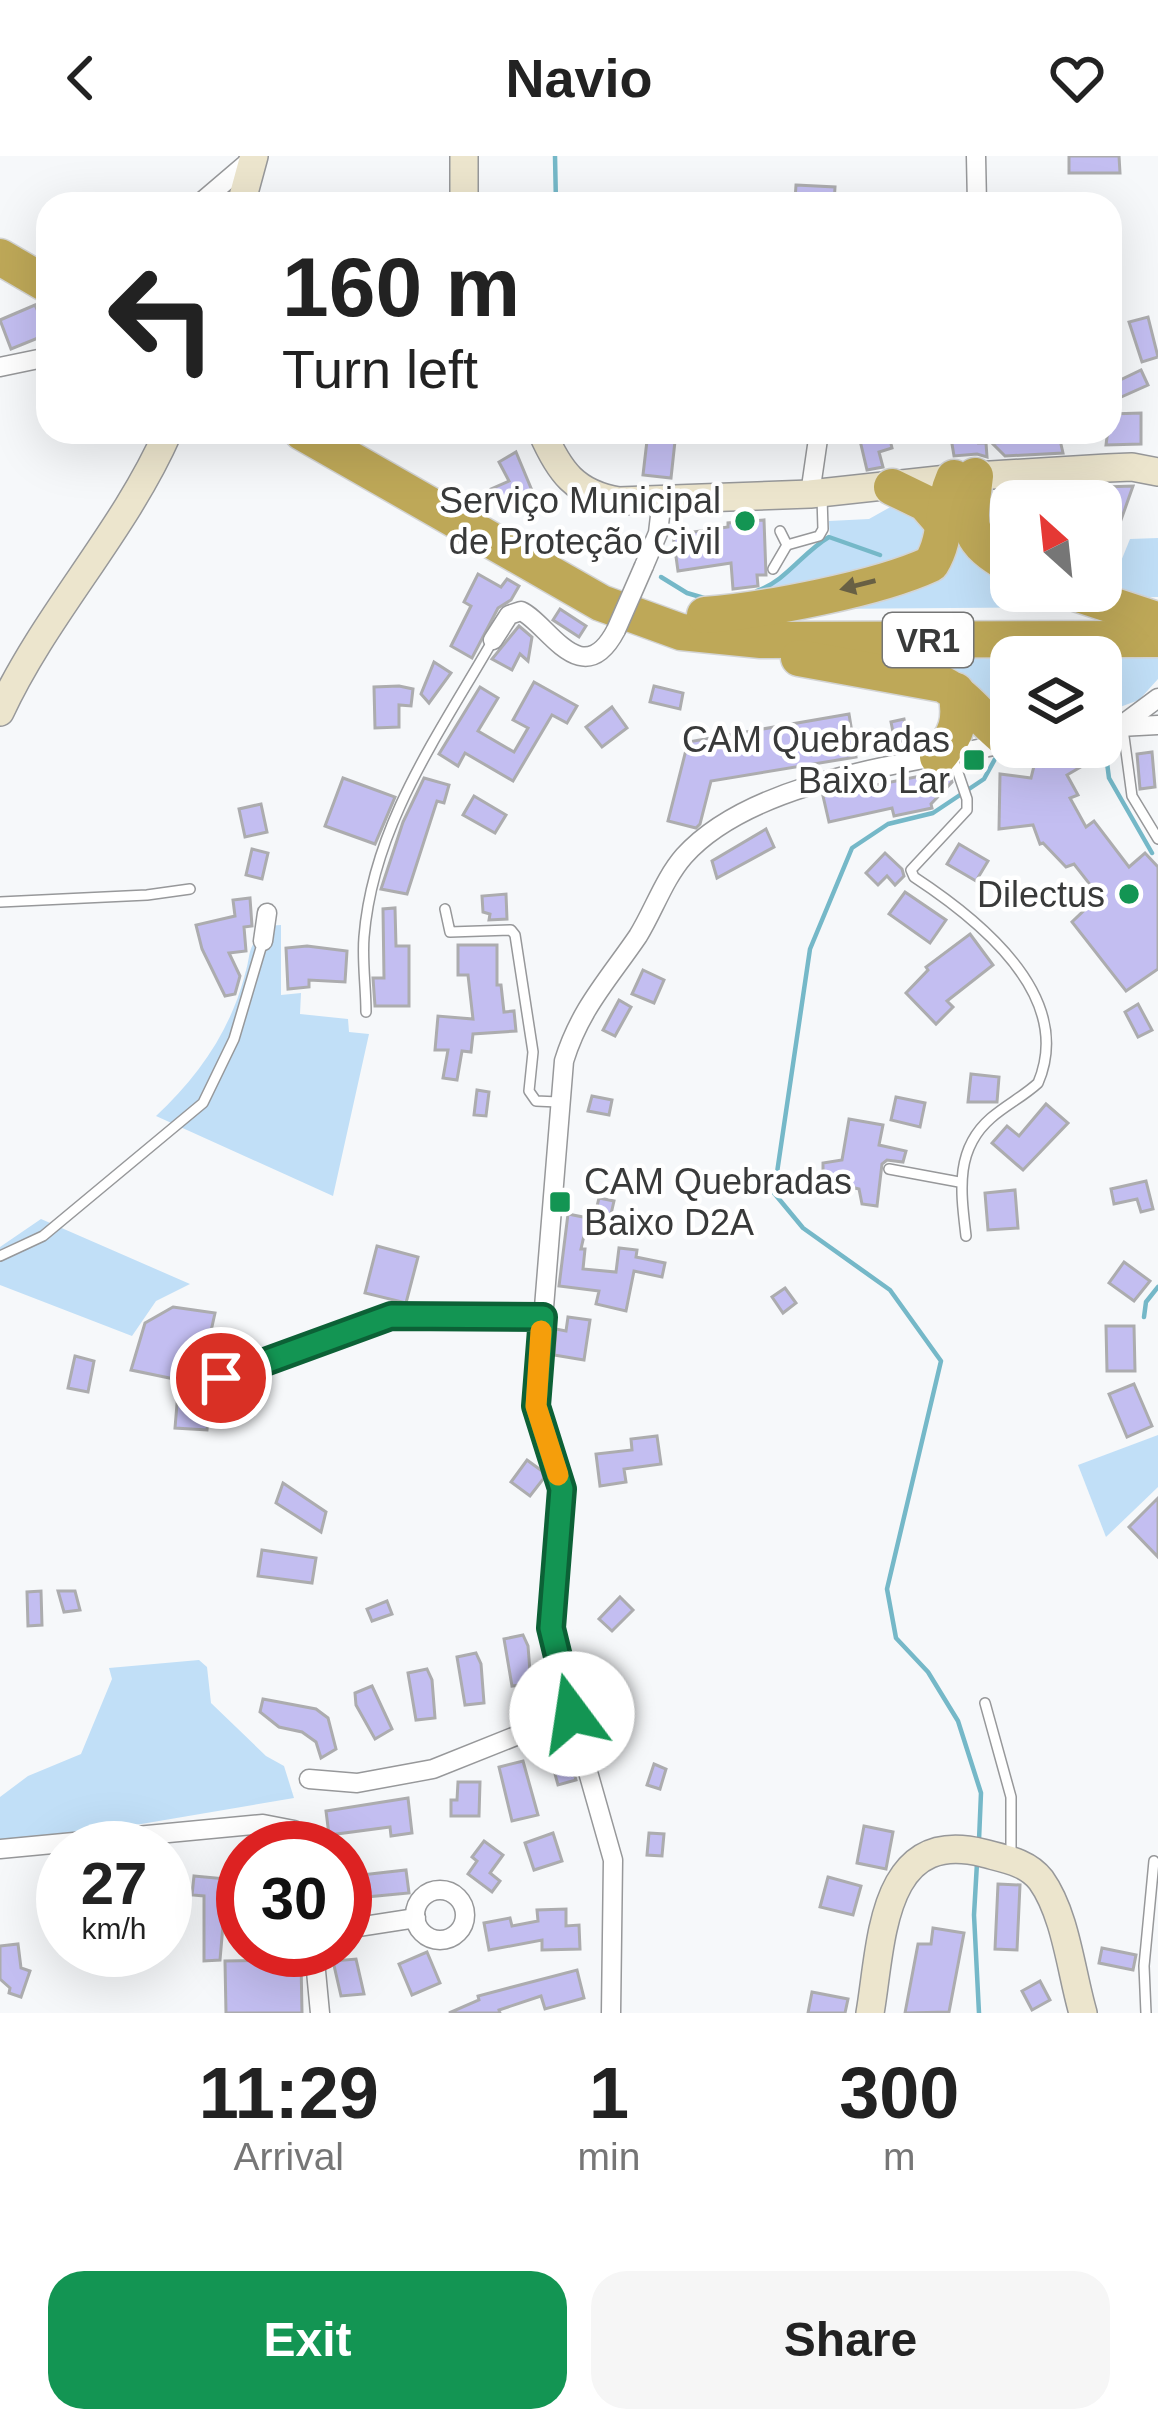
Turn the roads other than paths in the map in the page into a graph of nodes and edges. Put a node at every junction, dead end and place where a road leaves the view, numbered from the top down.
1 (464, 156) edge
2 (976, 156) edge
3 (254, 157) edge
4 (214, 192) edge
5 (244, 192) edge
6 (464, 192) edge
7 (977, 192) edge
8 (0, 232) edge
9 (33, 266) edge
10 (36, 360) edge
11 (0, 367) edge
12 (162, 444) edge
13 (325, 444) edge
14 (362, 444) edge
15 (548, 444) edge
16 (818, 444) edge
17 (1158, 472) edge
18 (964, 477) junction
19 (892, 487) junction
20 (816, 493) junction
21 (662, 499) junction
22 (945, 526) junction
23 (780, 531) dead end
24 (517, 544) junction
25 (788, 545) junction
26 (990, 553) edge
27 (773, 569) dead end
28 (1116, 612) edge
29 (704, 625) junction
30 (1157, 630) edge
31 (493, 640) joint
32 (956, 691) junction
33 (0, 712) edge
34 (1154, 716) edge
35 (1123, 724) joint
36 (990, 727) edge
37 (990, 747) edge
38 (945, 756) junction
39 (1158, 838) edge
40 (190, 889) dead end
41 (0, 902) edge
42 (445, 909) dead end
43 (267, 913) dead end
44 (263, 941) joint
45 (366, 1012) dead end
46 (558, 1102) junction
47 (889, 1168) dead end
48 (959, 1182) junction
49 (966, 1236) dead end
50 (0, 1256) edge
51 (543, 1317) junction
52 (221, 1378) dead end
53 (985, 1703) dead end
54 (572, 1714) junction
55 (309, 1778) dead end
56 (216, 1828) edge
57 (0, 1849) edge
58 (1011, 1860) junction
59 (1154, 1862) dead end
60 (416, 1918) dead end
61 (372, 1925) edge
62 (1144, 1973) junction
63 (1158, 1975) edge
64 (317, 1977) edge
65 (320, 2013) edge
66 (611, 2013) edge
67 (870, 2013) edge
68 (1083, 2013) edge
69 (1146, 2013) edge

1 - 6 main road
2 - 7 street
3 - 4 street
3 - 5 main road
8 - 9 highway
10 - 11 street
12 - 33 main road
13 - 24 highway, VR1
14 - 24 highway, VR1
15 - 21 main road
16 - 20 street
17 - 18 main road
18 - 19 main road
18 - 22 highway
18 - 26 highway
19 - 20 main road
19 - 22 highway
20 - 21 main road
20 - 25 lane
21 - 31 street, bridge
22 -> 29 highway
23 - 25 lane
24 - 29 highway, VR1
25 - 27 lane
28 - 30 highway
29 - 30 highway, VR1
29 - 32 highway
31 - 45 lane
32 - 36 highway
32 - 38 highway
34 - 35 street
35 - 39 lane
37 - 38 street
38 - 46 street
38 - 48 lane
40 - 41 lane
42 - 46 lane
43 - 44 street
44 - 50 lane
46 - 51 street
47 - 48 lane
48 - 49 lane
51 - 52 lane
51 - 54 street
53 - 58 lane
54 - 55 street
54 - 66 street
56 - 57 street
58 - 67 main road
58 - 68 main road
59 - 62 lane
60 - 61 street
62 - 63 lane
62 - 69 lane
64 - 65 street

